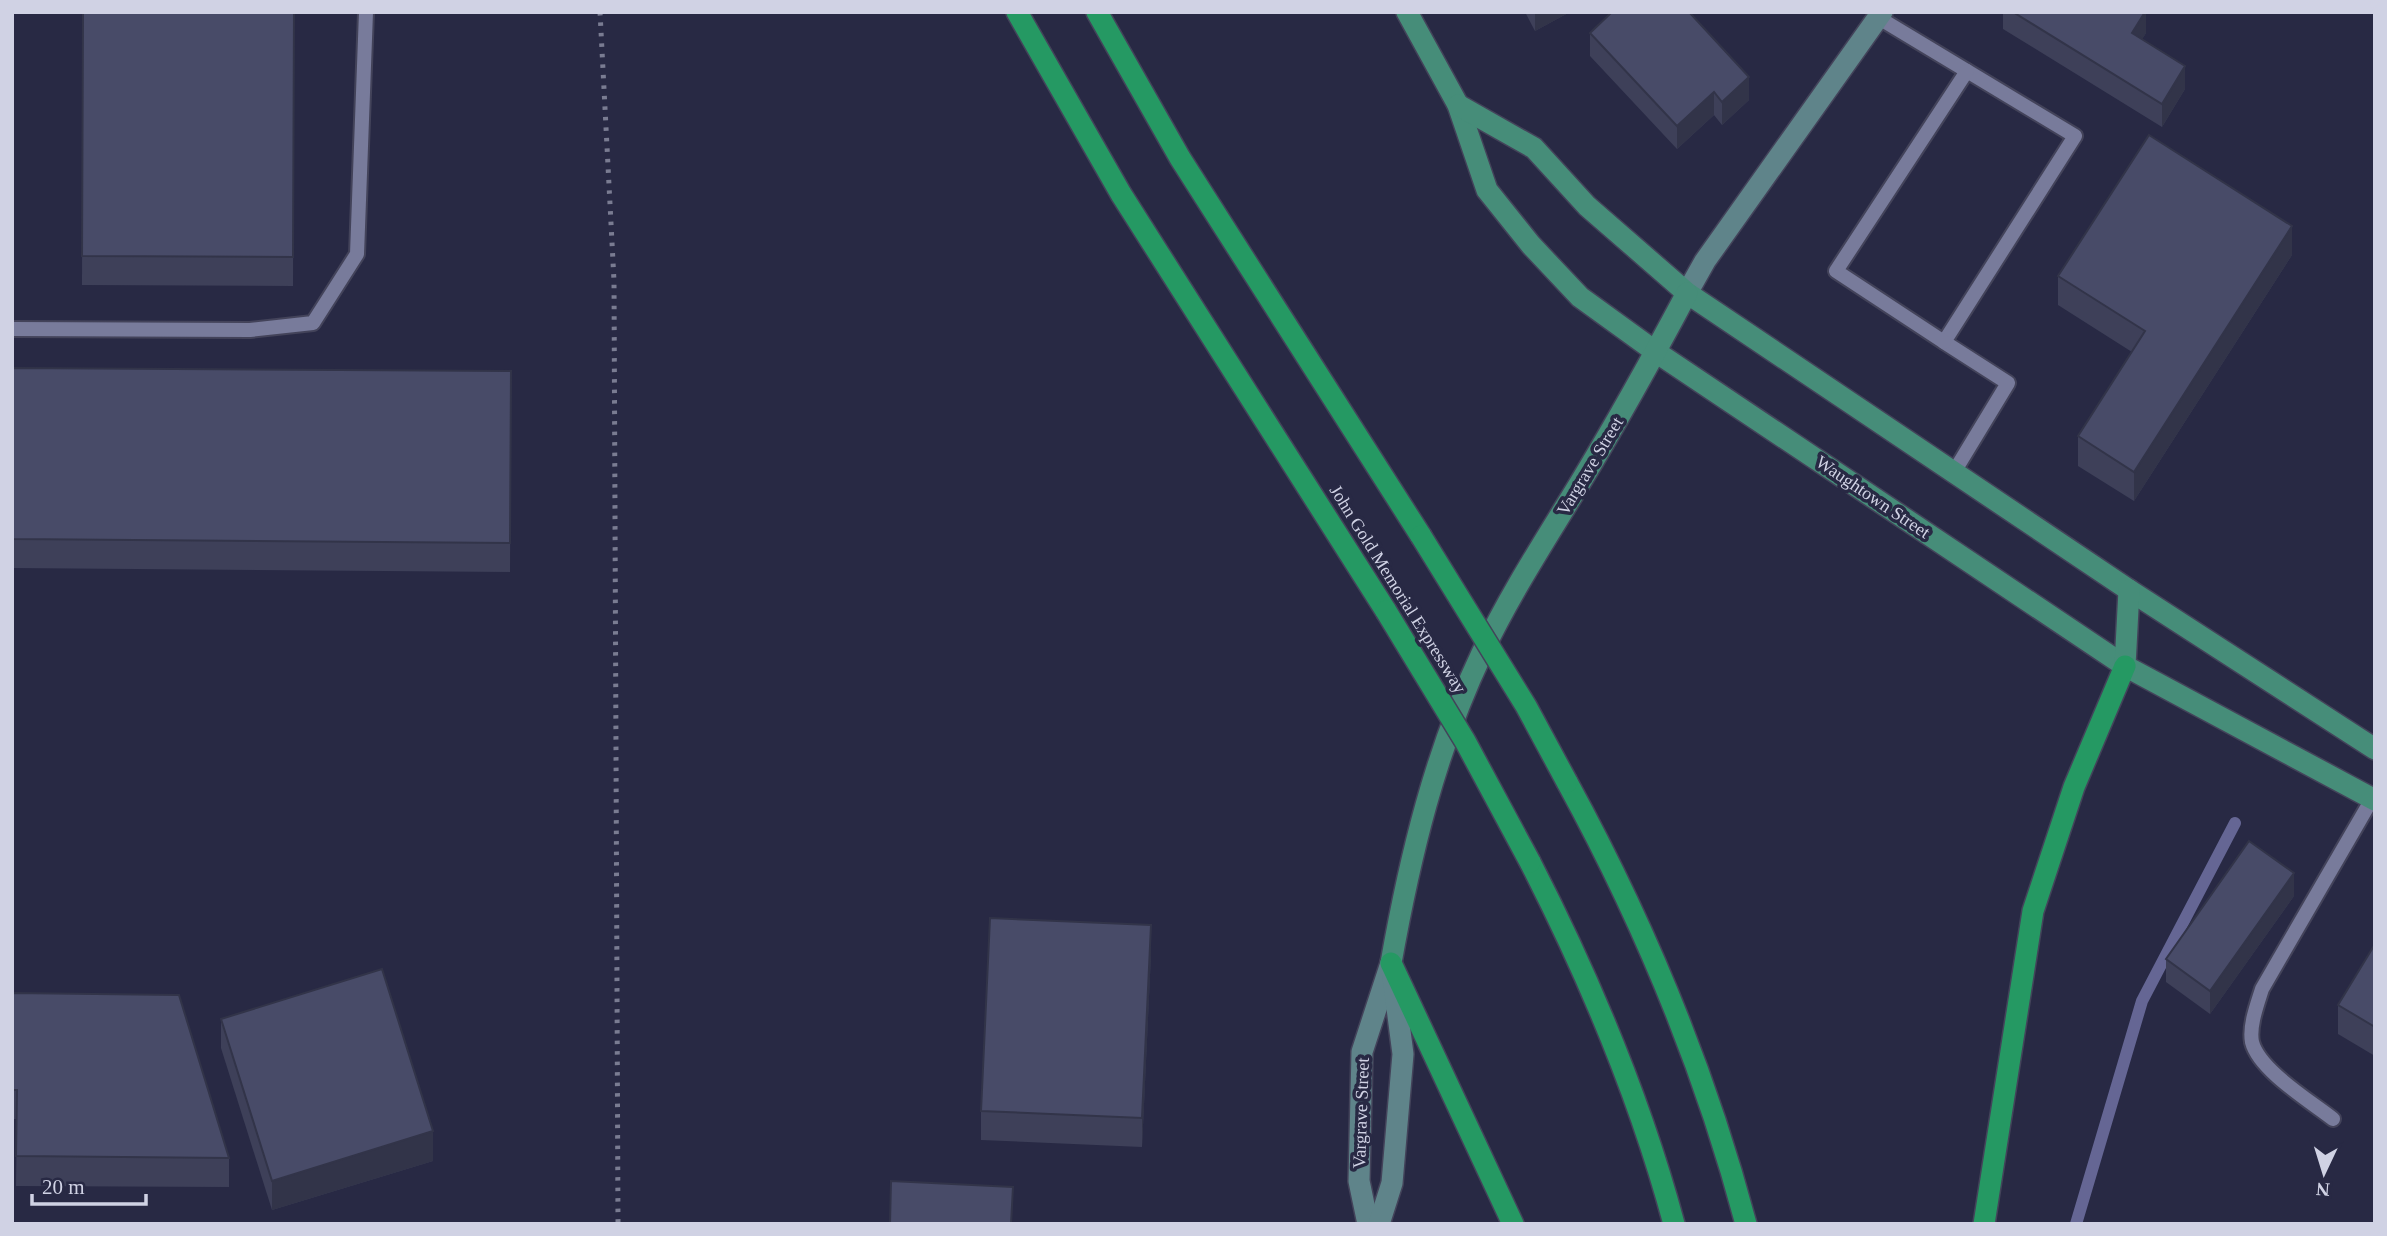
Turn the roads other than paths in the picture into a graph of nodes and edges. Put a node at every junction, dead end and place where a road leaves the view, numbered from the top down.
1 (366, 12) edge
2 (1017, 12) edge
3 (1097, 12) edge
4 (1407, 12) edge
5 (1881, 15) edge
6 (1967, 71) junction
7 (1458, 106) junction
8 (1687, 293) junction
9 (12, 328) edge
10 (1944, 342) junction
11 (1656, 352) junction
12 (1954, 472) junction
13 (2129, 590) junction
14 (2125, 666) junction
15 (2375, 749) edge
16 (2373, 799) edge
17 (1391, 963) junction
18 (2333, 1119) dead end
19 (1368, 1224) edge
20 (1379, 1224) edge
21 (1513, 1224) edge
22 (1674, 1224) edge
23 (1746, 1224) edge
24 (1984, 1224) edge

1 - 9 lane
2 - 22 highway, John Gold Memorial Expressway, bridge
3 - 23 highway, bridge
4 - 7 main road, Waughtown Street
5 - 6 lane
5 - 8 street, Vargrave Street
6 - 10 lane
6 - 10 lane
7 - 8 main road
7 - 11 main road, Waughtown Street
8 - 11 main road, Vargrave Street
8 - 12 main road
10 - 12 lane
11 - 14 main road, Waughtown Street
11 - 17 main road, Vargrave Street
12 - 13 main road
13 - 14 main road
13 - 15 main road
14 - 16 main road, Waughtown Street
14 - 24 highway
16 - 18 lane
17 - 19 street, Vargrave Street
17 - 20 street, Vargrave Street
17 - 21 highway

